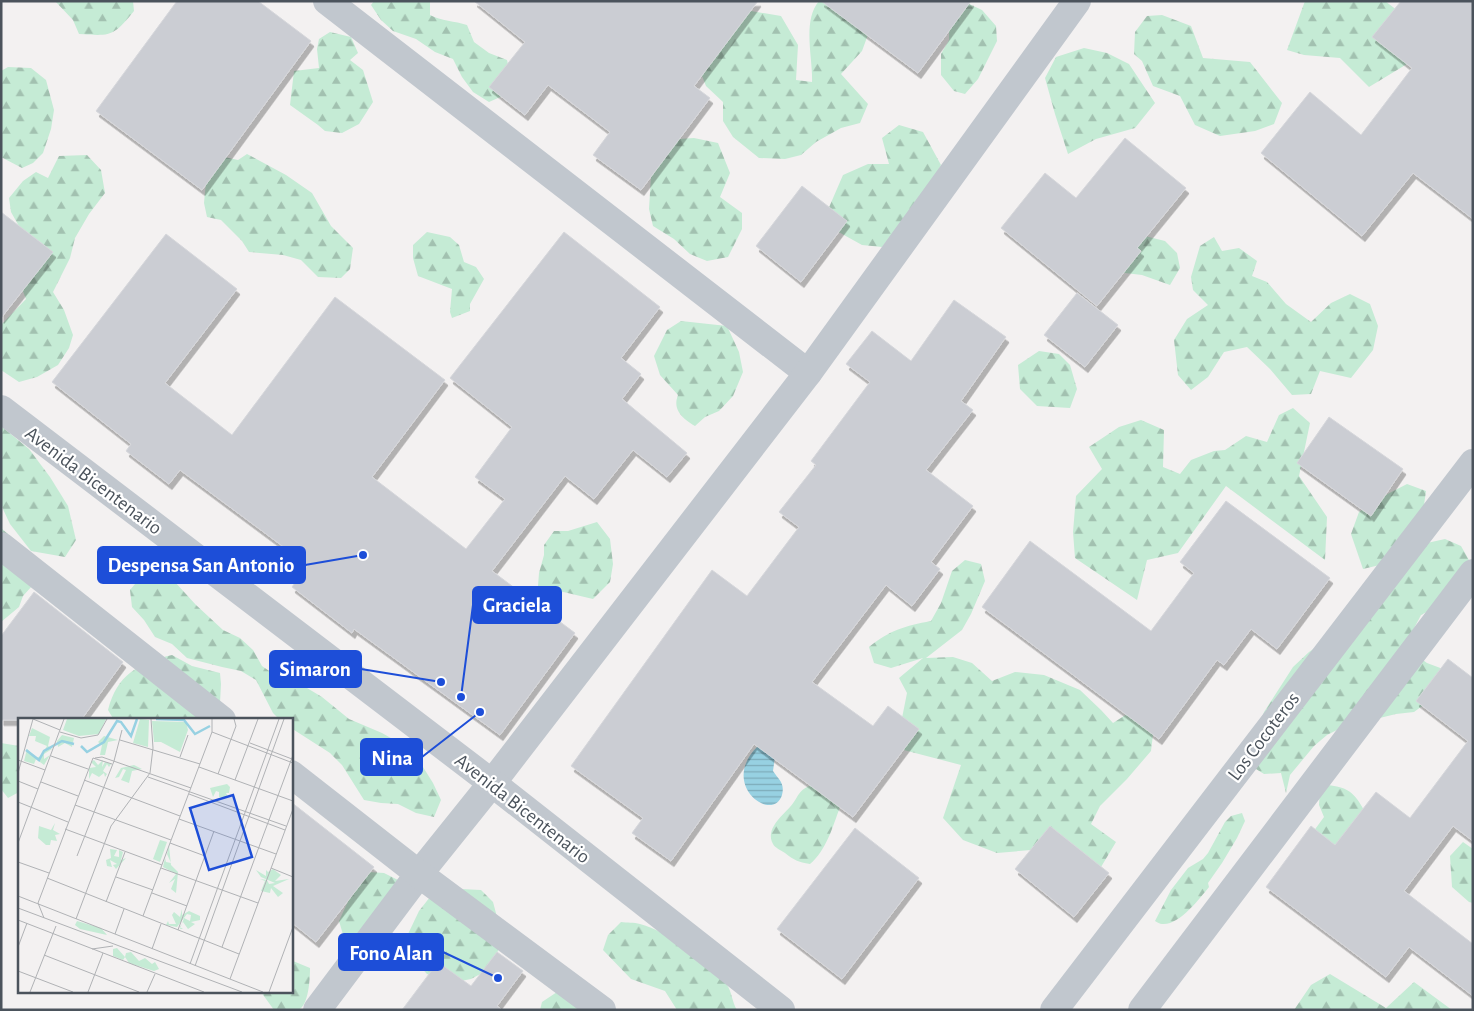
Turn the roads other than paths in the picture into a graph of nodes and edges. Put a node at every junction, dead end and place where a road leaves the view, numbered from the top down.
1 (1077, 1) edge
2 (338, 4) edge
3 (808, 373) junction
4 (1, 409) edge
5 (1473, 463) edge
6 (1, 546) edge
7 (1473, 573) edge
8 (219, 718) edge
9 (292, 775) edge
10 (492, 783) junction
11 (419, 874) junction
12 (317, 1010) edge
13 (602, 1010) edge
14 (781, 1010) edge
15 (1054, 1010) edge
16 (1142, 1010) edge

1 - 3 street
2 - 3 street
3 - 10 street
4 - 10 street, Avenida Bicentenario
5 - 15 street, Los Cocoteros
6 - 8 street
7 - 16 street
9 - 11 street
10 - 11 street
10 - 14 street, Avenida Bicentenario
11 - 12 street
11 - 13 street

